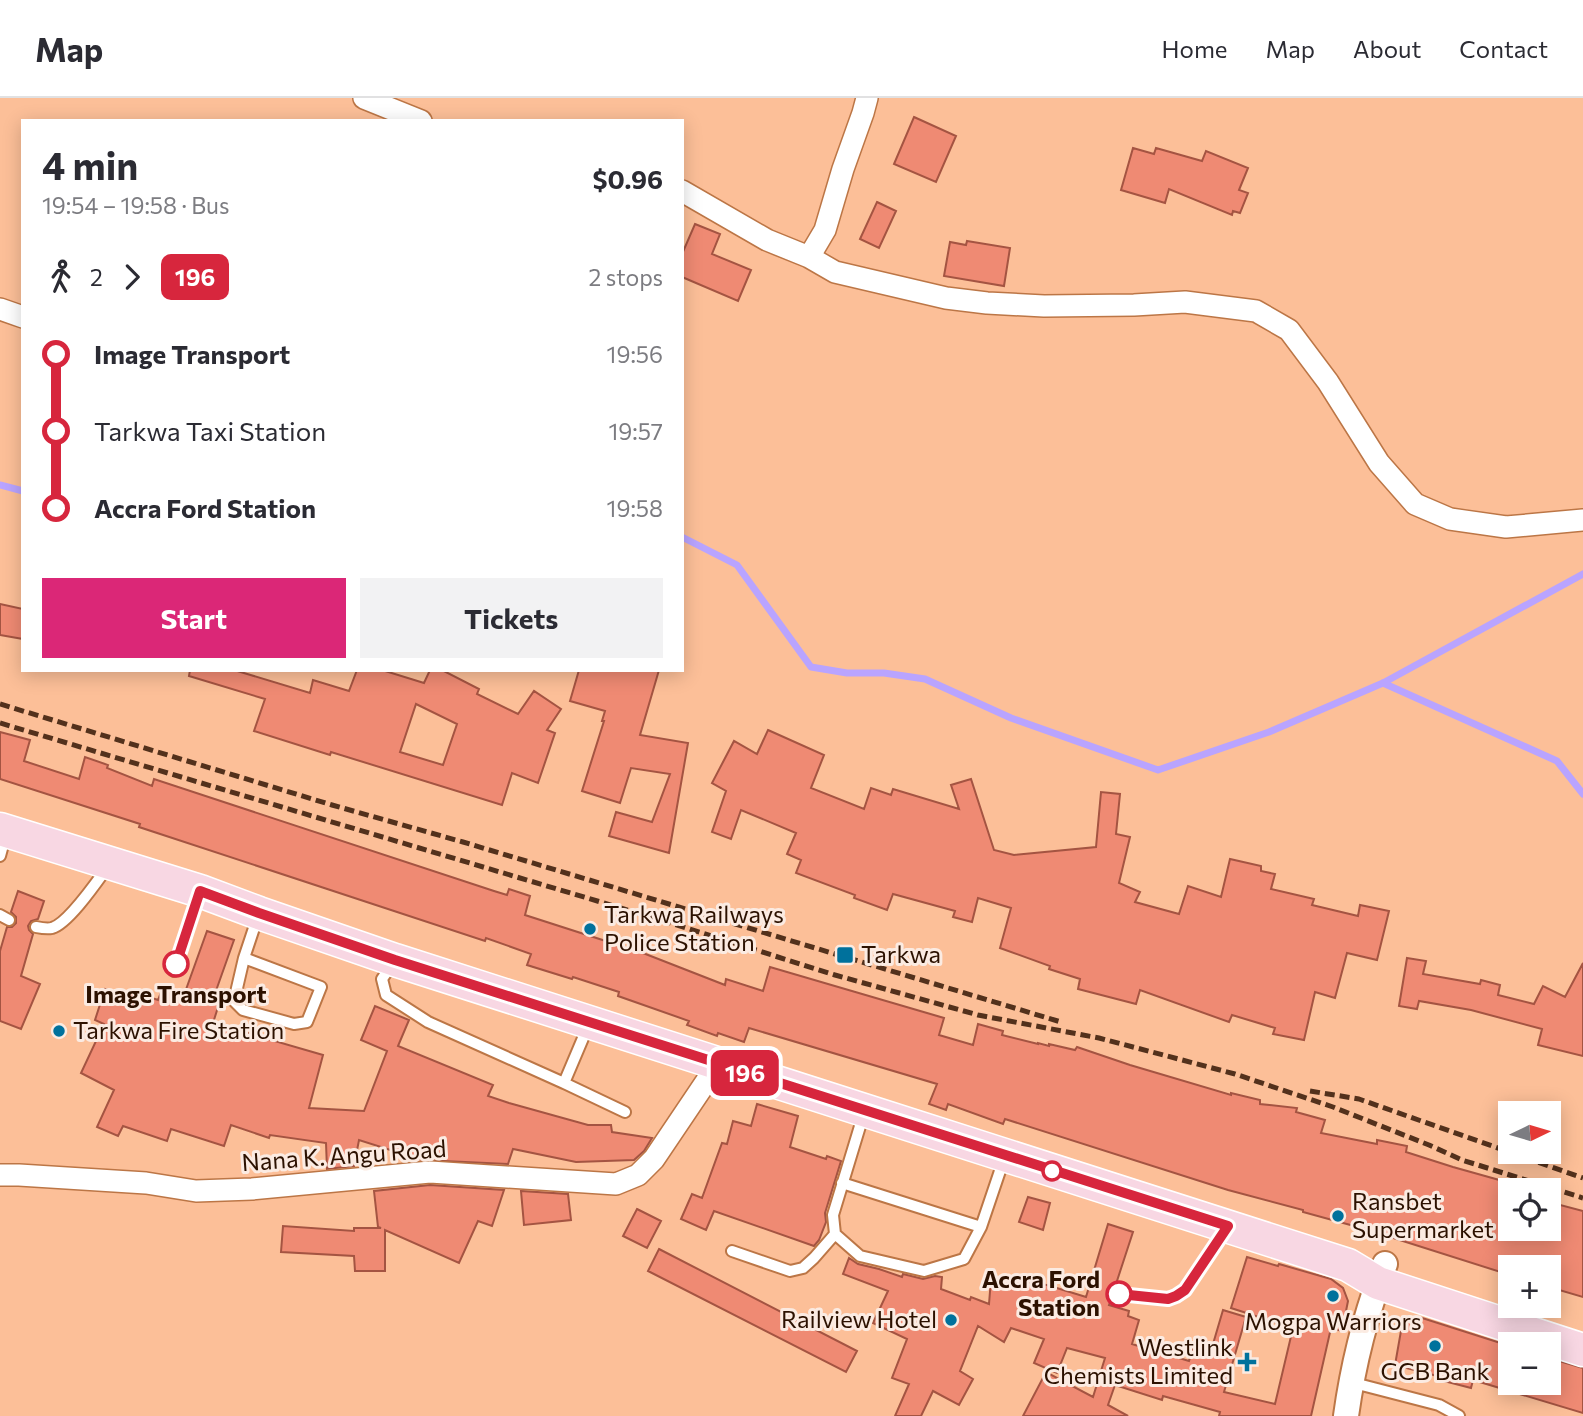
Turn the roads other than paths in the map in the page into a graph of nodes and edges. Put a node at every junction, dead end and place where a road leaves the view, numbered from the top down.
1 (364, 98) edge
2 (867, 98) edge
3 (416, 119) edge
4 (684, 192) edge
5 (809, 257) junction
6 (0, 309) edge
7 (21, 316) edge
8 (1583, 520) edge
9 (2, 839) edge
10 (111, 862) junction
11 (200, 891) junction
12 (259, 913) junction
13 (36, 927) dead end
14 (244, 958) junction
15 (395, 960) junction
16 (174, 971) dead end
17 (590, 1021) junction
18 (718, 1064) junction
19 (564, 1083) junction
20 (865, 1111) junction
21 (625, 1112) dead end
22 (1005, 1156) junction
23 (0, 1175) edge
24 (842, 1183) junction
25 (1228, 1226) junction
26 (981, 1227) junction
27 (835, 1234) junction
28 (732, 1251) dead end
29 (1381, 1274) junction
30 (1119, 1294) dead end
31 (1583, 1329) edge
32 (1583, 1350) edge
33 (1350, 1382) junction
34 (1346, 1416) edge
35 (1459, 1416) edge

1 - 3 street
2 - 5 street
4 - 5 street
5 - 8 street
6 - 7 street
9 - 10 main road
10 - 11 main road
10 - 13 lane
11 - 12 main road
11 - 16 lane
12 - 14 lane
12 - 15 main road
14 - 14 lane
15 - 17 main road
15 - 19 lane
17 - 18 main road
17 - 19 lane
18 - 20 main road
18 - 23 street, Nana K. Angu Road
19 - 21 lane
20 - 22 main road
20 - 24 lane
22 - 25 main road
22 - 26 lane
24 - 26 lane
24 - 27 lane
25 - 29 main road
25 - 30 lane
26 - 27 lane
27 - 28 lane
29 - 31 main road
29 - 32 main road
29 - 33 street
33 - 34 street
33 - 35 lane

